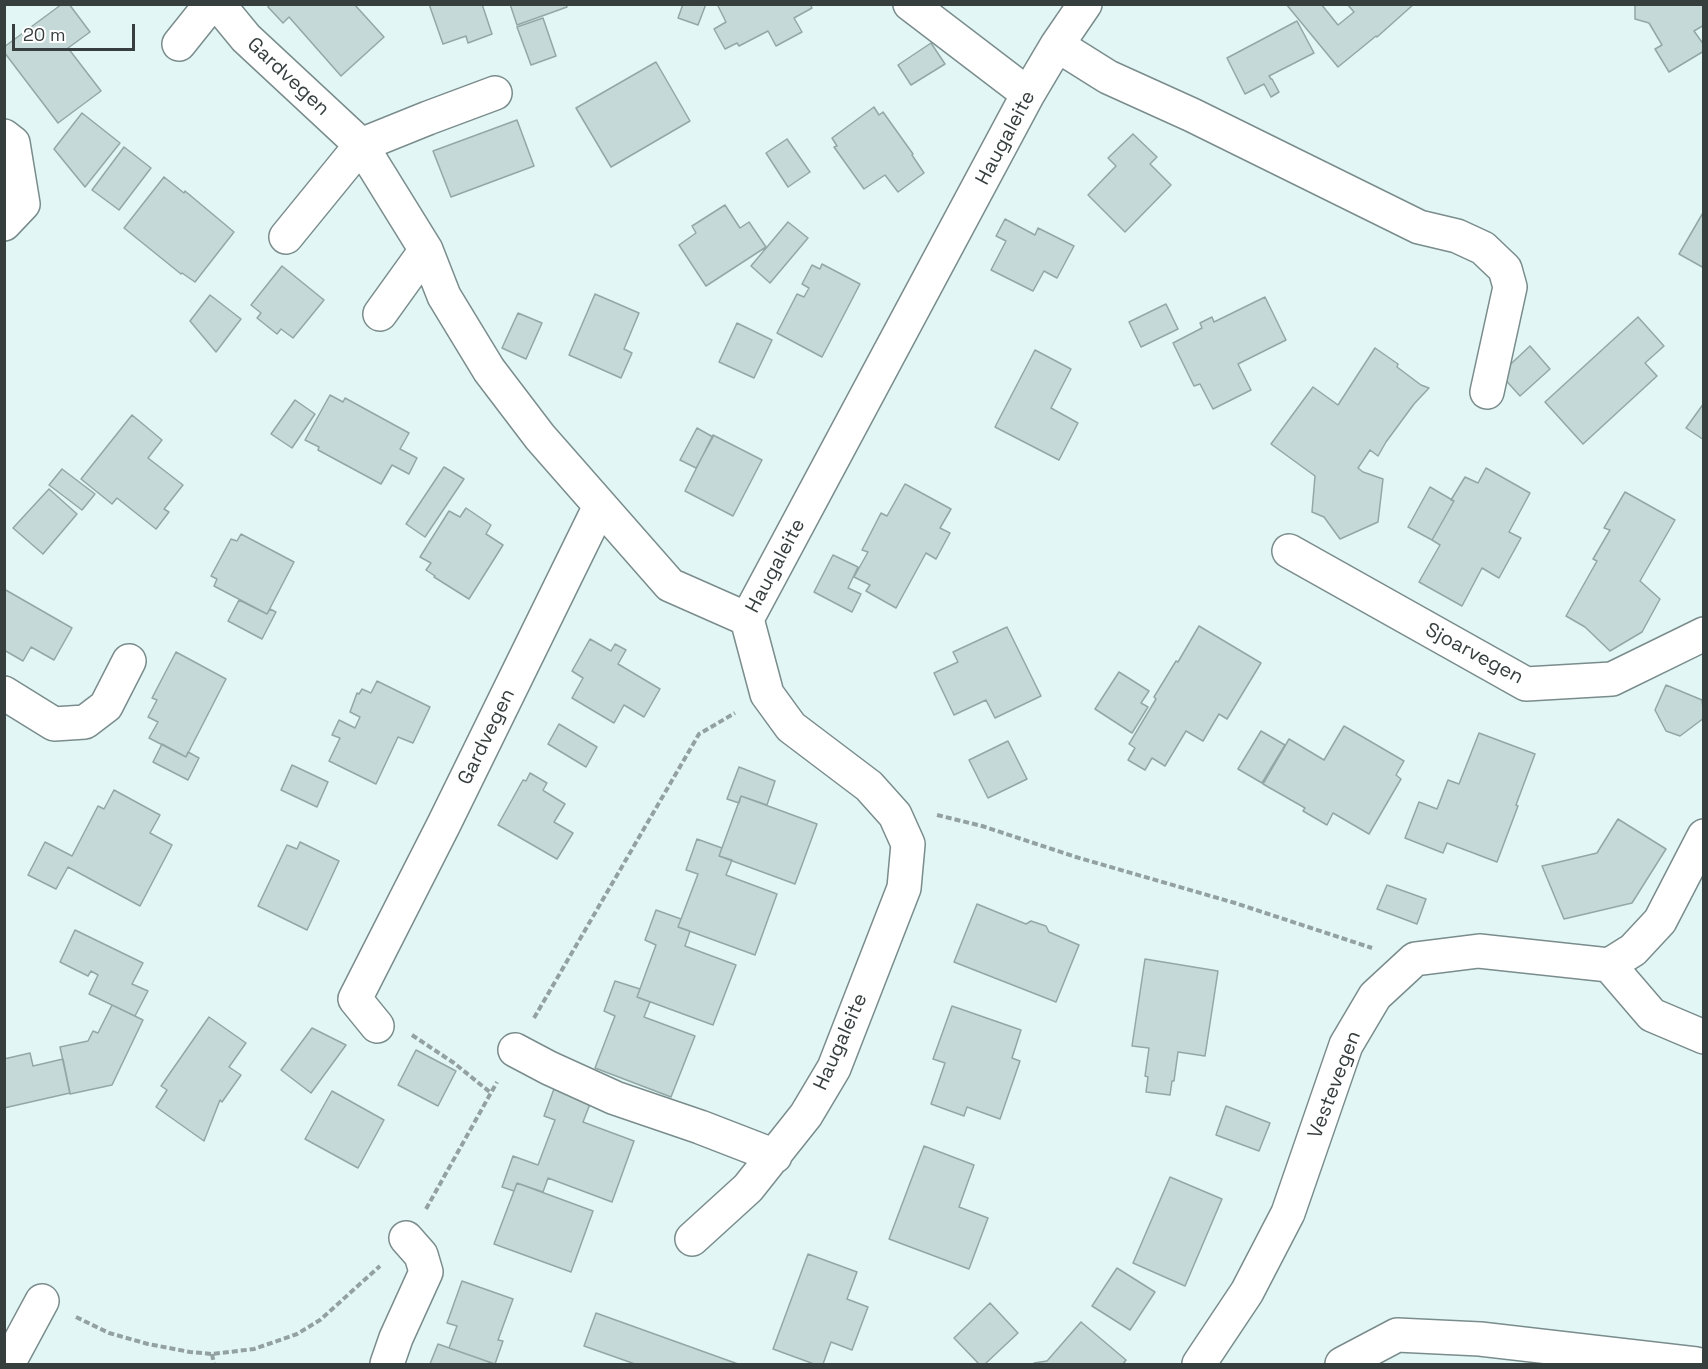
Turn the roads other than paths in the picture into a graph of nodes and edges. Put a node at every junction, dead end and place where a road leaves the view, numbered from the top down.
1 (211, 4) edge
2 (218, 4) edge
3 (910, 4) edge
4 (1085, 4) edge
5 (179, 44) dead end
6 (1057, 45) junction
7 (495, 93) dead end
8 (1028, 94) junction
9 (4, 136) edge
10 (361, 145) junction
11 (4, 224) edge
12 (286, 237) dead end
13 (426, 250) junction
14 (380, 314) dead end
15 (1487, 392) dead end
16 (600, 506) junction
17 (1289, 551) dead end
18 (747, 619) junction
19 (1704, 634) edge
20 (129, 661) dead end
21 (4, 693) edge
22 (1704, 836) edge
23 (1609, 965) junction
24 (370, 1017) road end
25 (1704, 1037) edge
26 (515, 1050) road end
27 (774, 1156) junction
28 (406, 1238) road end
29 (692, 1239) dead end
30 (42, 1301) road end
31 (8, 1365) edge
32 (387, 1365) edge
33 (1199, 1365) edge
34 (1342, 1365) edge
35 (1696, 1365) edge

1 - 5 street
2 - 10 street, Gardvegen
3 - 8 street
4 - 6 street, Haugaleite
6 - 8 street, Haugaleite
6 - 15 street
7 - 10 street
8 - 18 street, Haugaleite
9 - 11 street
10 - 12 street
10 - 13 street, Gardvegen
13 - 14 street
13 - 16 street, Gardvegen
16 - 18 street, Gardvegen
16 - 24 street, Gardvegen
17 - 19 street, Sjoarvegen
18 - 27 street, Haugaleite
20 - 21 street
22 - 23 street
23 - 25 street
23 - 33 street, Vestevegen
26 - 27 street
27 - 29 street, Haugaleite
28 - 32 street
30 - 31 street
34 - 35 street

